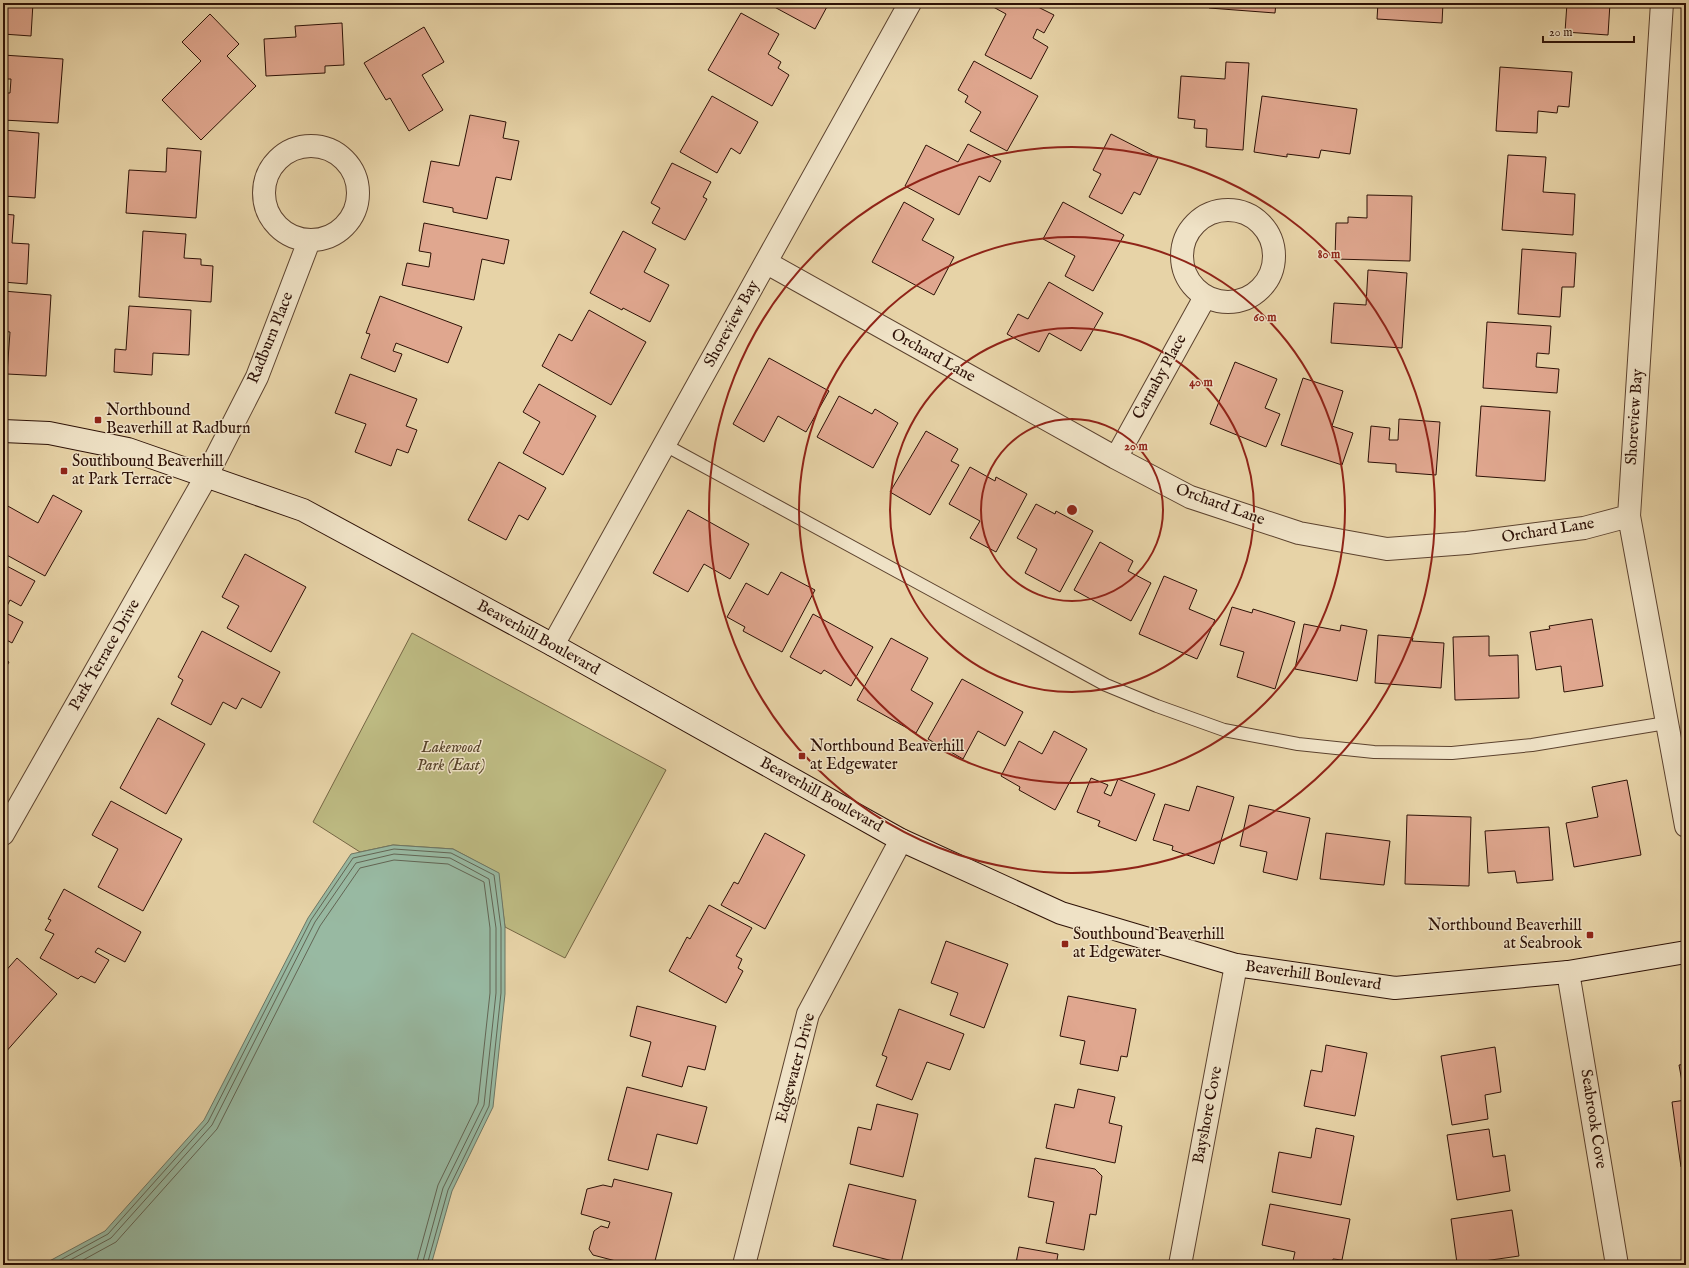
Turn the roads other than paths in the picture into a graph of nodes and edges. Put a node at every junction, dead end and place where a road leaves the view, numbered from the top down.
1 (910, 3) edge
2 (1662, 3) edge
3 (309, 241) junction
4 (767, 263) junction
5 (1205, 297) junction
6 (3, 431) edge
7 (665, 444) junction
8 (1116, 458) junction
9 (207, 475) junction
10 (1629, 516) junction
11 (553, 645) junction
12 (1666, 723) junction
13 (1686, 826) edge
14 (3, 834) edge
15 (901, 840) junction
16 (1686, 952) edge
17 (1236, 965) junction
18 (1568, 972) junction
19 (744, 1265) edge
20 (1180, 1265) edge
21 (1617, 1265) edge

1 - 4 street, Shoreview Bay
2 - 10 street, Shoreview Bay
3 - 3 street
3 - 9 street, Radburn Place
4 - 7 street, Shoreview Bay
4 - 8 street, Orchard Lane
5 - 5 street
5 - 8 street, Carnaby Place
6 - 9 street, Beaverhill Boulevard
7 - 11 street, Shoreview Bay
7 - 12 lane
8 - 10 street, Orchard Lane
9 - 11 street, Beaverhill Boulevard
9 - 14 street, Park Terrace Drive
10 - 12 street, Shoreview Bay
11 - 15 street, Beaverhill Boulevard
12 - 13 street, Shoreview Bay
15 - 17 street, Beaverhill Boulevard
15 - 19 street, Edgewater Drive
16 - 18 street, Beaverhill Boulevard
17 - 18 street, Beaverhill Boulevard
17 - 20 street, Bayshore Cove
18 - 21 street, Seabrook Cove

